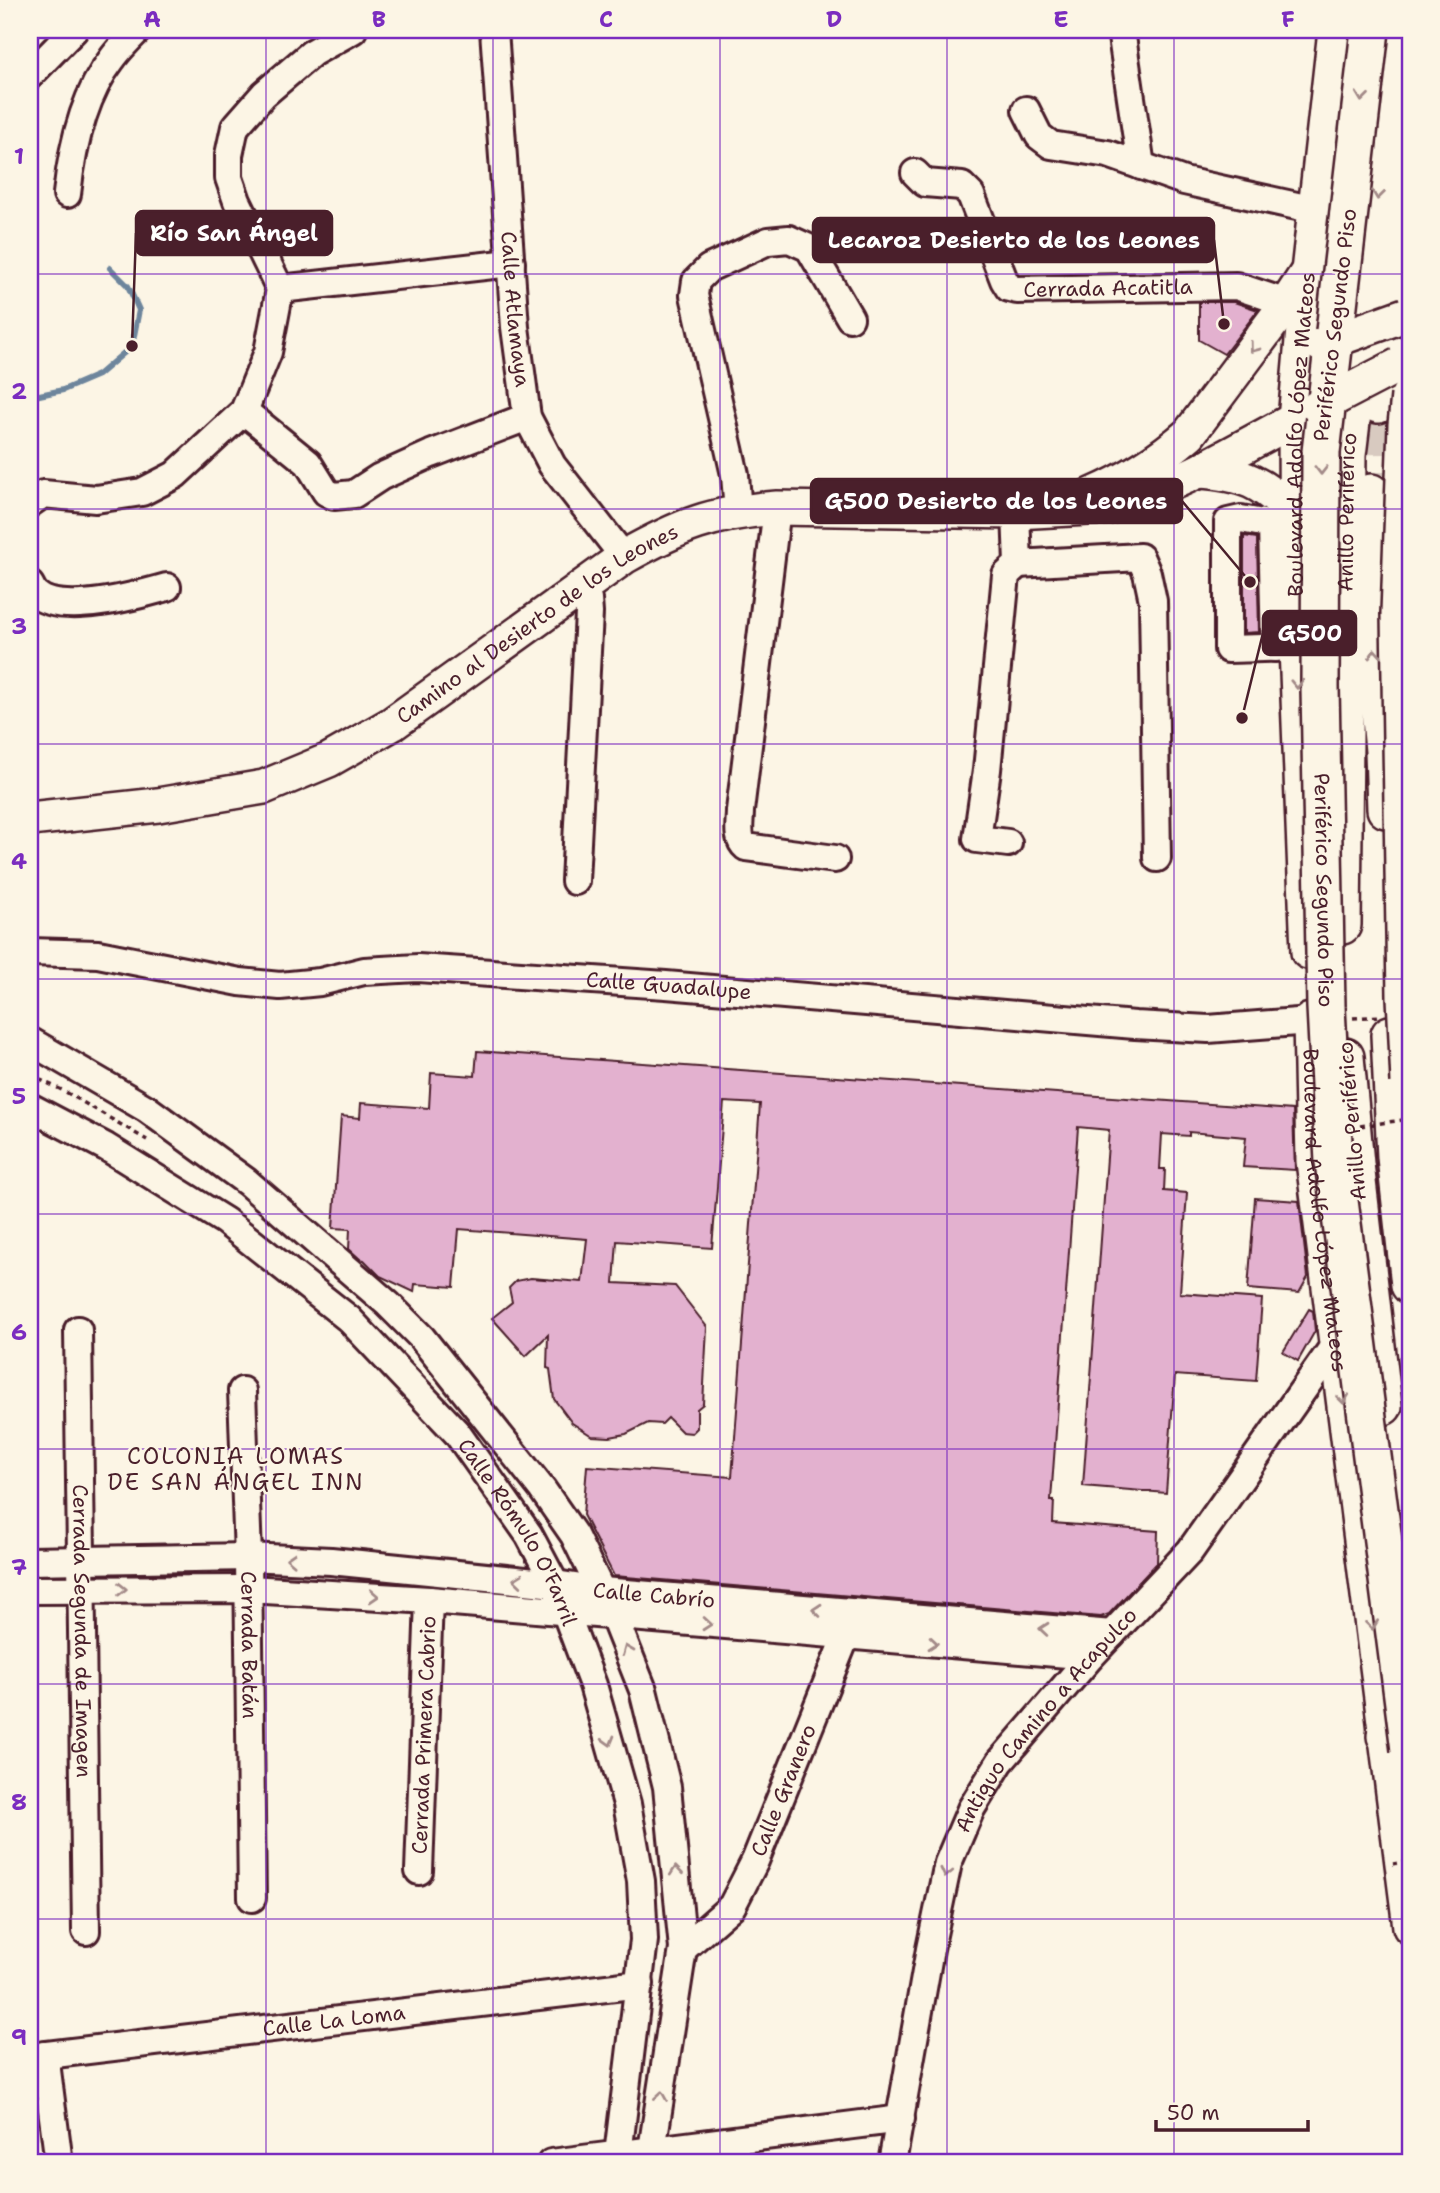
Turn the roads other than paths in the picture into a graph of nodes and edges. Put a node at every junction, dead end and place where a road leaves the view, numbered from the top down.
1 (74, 30) edge
2 (138, 30) edge
3 (352, 30) edge
4 (494, 30) edge
5 (1121, 30) edge
6 (1335, 30) edge
7 (1370, 30) edge
8 (1398, 30) edge
9 (30, 75) edge
10 (1026, 110) dead end
11 (1141, 166) junction
12 (1410, 168) edge
13 (915, 173) dead end
14 (67, 194) dead end
15 (1315, 210) junction
16 (511, 263) junction
17 (1308, 272) junction
18 (280, 289) junction
19 (1287, 303) junction
20 (1408, 315) edge
21 (850, 318) dead end
22 (1312, 348) junction
23 (1407, 374) edge
24 (244, 411) junction
25 (1306, 413) junction
26 (527, 417) junction
27 (1199, 471) junction
28 (30, 503) edge
29 (777, 508) junction
30 (1062, 508) junction
31 (738, 511) junction
32 (1016, 512) junction
33 (1287, 523) junction
34 (624, 557) junction
35 (1018, 564) junction
36 (584, 584) junction
37 (30, 585) edge
38 (167, 587) dead end
39 (1285, 647) junction
40 (1385, 699) dead end
41 (1384, 751) junction
42 (30, 819) edge
43 (1008, 843) dead end
44 (1157, 858) dead end
45 (835, 859) dead end
46 (575, 881) dead end
47 (1333, 946) dead end
48 (30, 952) edge
49 (1343, 1010) junction
50 (1310, 1021) junction
51 (30, 1041) edge
52 (1410, 1082) edge
53 (30, 1107) edge
54 (1410, 1285) edge
55 (78, 1330) dead end
56 (1336, 1343) junction
57 (242, 1391) dead end
58 (248, 1557) junction
59 (81, 1560) junction
60 (30, 1561) edge
61 (555, 1584) junction
62 (1406, 1588) junction
63 (81, 1589) junction
64 (249, 1589) junction
65 (30, 1590) edge
66 (602, 1591) junction
67 (429, 1600) junction
68 (566, 1612) junction
69 (614, 1617) junction
70 (850, 1624) junction
71 (1410, 1624) edge
72 (1112, 1634) junction
73 (1091, 1656) junction
74 (1398, 1743) edge
75 (419, 1871) dead end
76 (252, 1898) dead end
77 (1410, 1927) edge
78 (86, 1931) dead end
79 (684, 1949) junction
80 (640, 1984) junction
81 (37, 2056) edge
82 (901, 2119) junction
83 (651, 2157) edge
84 (618, 2159) edge
85 (59, 2163) edge
86 (551, 2163) edge
87 (892, 2163) edge

1 - 9 street
2 - 14 street
3 - 18 street
4 - 16 street, Calle Atlamaya
5 - 11 street
6 - 15 main road, Boulevard Adolfo López Mateos
7 -> 74 highway, Periférico Segundo Piso, bridge
8 -> 49 highway, Anillo Periférico
10 - 11 street
11 - 15 street
41 -> 12 highway, Anillo Periférico
13 - 19 street, Cerrada Acatitla
15 - 17 main road, Boulevard Adolfo López Mateos
16 - 18 street
16 - 26 street, Calle Atlamaya
17 - 19 main road, Camino al Desierto de los Leones
17 - 22 main road, Boulevard Adolfo López Mateos
18 - 24 street
19 -> 30 main road, Camino al Desierto de los Leones
20 - 22 main road, bridge
21 - 31 street
22 - 25 main road, Boulevard Adolfo López Mateos
23 - 25 main road, Camino al Desierto de los Leones, bridge
23 - 52 highway, bridge
24 - 26 street
24 - 28 street
25 - 27 main road, Camino al Desierto de los Leones
25 - 33 main road, Boulevard Adolfo López Mateos
26 - 34 street, Calle Atlamaya
27 - 30 main road, Camino al Desierto de los Leones
27 - 33 main road
29 - 31 main road, Camino al Desierto de los Leones
29 - 32 main road, Camino al Desierto de los Leones
29 - 45 street
30 - 32 main road, Camino al Desierto de los Leones
31 - 34 main road, Camino al Desierto de los Leones
32 - 35 street
33 - 39 main road, Boulevard Adolfo López Mateos
33 - 39 street
34 - 36 main road, Camino al Desierto de los Leones
35 - 43 street
35 - 44 street
36 - 42 main road, Camino al Desierto de los Leones
36 - 46 street
37 - 38 street
39 -> 50 main road, Boulevard Adolfo López Mateos
40 - 41 highway
41 - 54 highway, Anillo Periférico
47 - 49 highway
48 - 50 street, Calle Guadalupe
49 - 62 highway, Anillo Periférico
50 - 56 main road, Boulevard Adolfo López Mateos
51 - 66 street
53 - 61 street, Calle Rómulo O'Farril
55 - 59 street, Cerrada Segunda de Imagen
56 - 72 street, Antiguo Camino a Acapulco
56 -> 74 main road, Boulevard Adolfo López Mateos
57 - 58 street, Cerrada Batán
58 - 59 street, Calle Cabrío
61 -> 58 street, Calle Cabrío
58 - 64 street, Cerrada Batán
59 - 60 street, Calle Cabrío
59 - 63 street, Cerrada Segunda de Imagen
61 - 66 street, Calle Cabrío
61 - 68 street, Calle Rómulo O'Farril
62 - 71 highway, Anillo Periférico
62 - 74 highway
63 -> 64 street, Calle Cabrío
63 - 65 street, Calle Cabrío
63 - 78 street, Cerrada Segunda de Imagen
64 -> 67 street, Calle Cabrío
64 - 76 street, Cerrada Batán
66 - 69 street
70 -> 66 street, Calle Cabrío
67 - 68 street, Calle Cabrío
67 - 75 street, Cerrada Primera Cabrio
68 - 69 street, Calle Cabrío
68 -> 80 street, Calle Rómulo O'Farril
69 -> 70 street, Calle Cabrío
79 -> 69 street
72 -> 70 street, Calle Cabrío
70 -> 73 street, Calle Cabrío
70 - 79 street, Calle Granero
72 - 73 street, Antiguo Camino a Acapulco
73 -> 82 street, Antiguo Camino a Acapulco
74 - 77 main road, Boulevard Adolfo López Mateos
83 -> 79 street
80 - 81 street, Calle La Loma
80 - 84 street, Calle Rómulo O'Farril
81 - 85 street
82 - 83 street
82 - 87 street, Antiguo Camino a Acapulco
83 - 84 street
84 - 86 street

